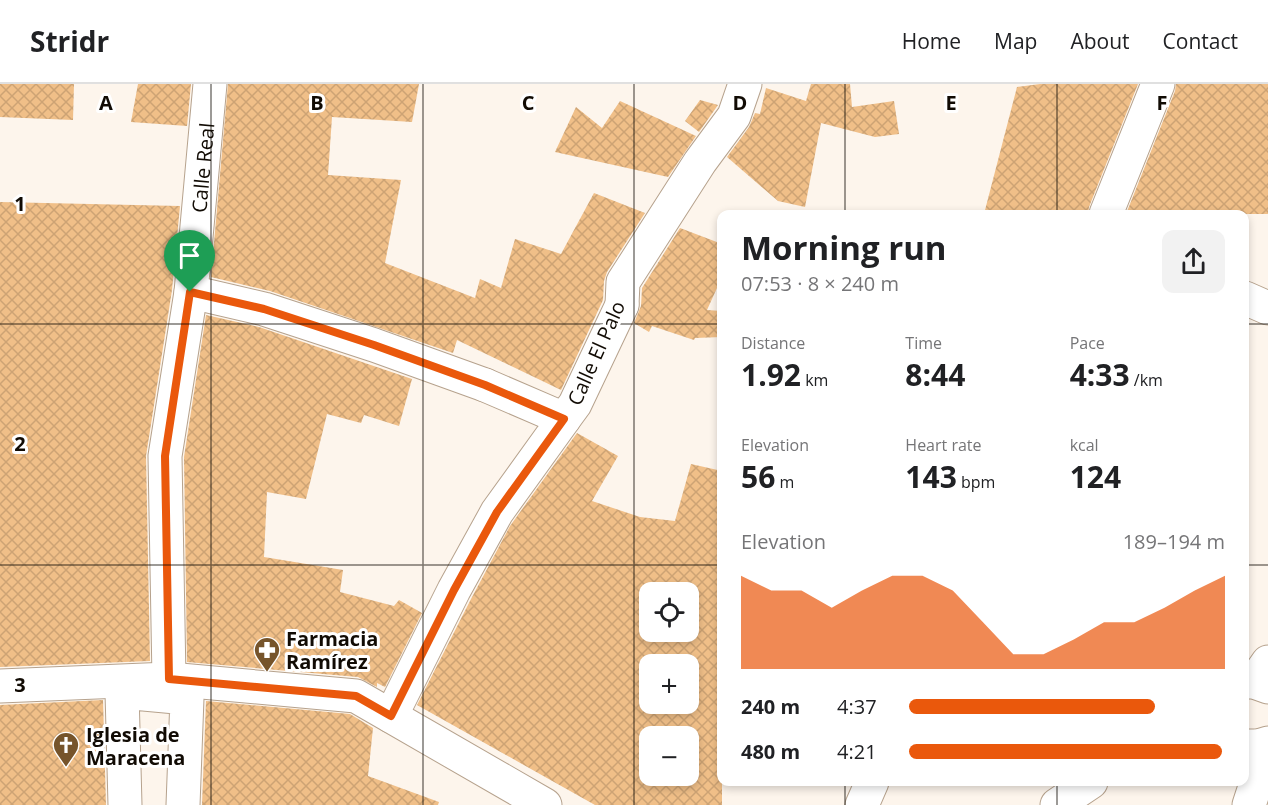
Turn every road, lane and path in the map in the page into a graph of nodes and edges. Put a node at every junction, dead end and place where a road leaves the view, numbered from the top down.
1 (210, 84) edge
2 (745, 84) edge
3 (1158, 84) edge
4 (1108, 210) edge
5 (190, 292) junction
6 (1249, 300) edge
7 (1268, 308) edge
8 (564, 419) junction
9 (159, 679) junction
10 (0, 686) edge
11 (391, 716) junction
12 (1257, 745) edge
13 (870, 786) edge
14 (1085, 786) edge
15 (125, 805) edge
16 (183, 805) edge
17 (545, 805) edge
18 (862, 805) edge
19 (1057, 805) edge
20 (1249, 805) edge

1 - 5 street, Calle Real
2 - 8 street, Calle El Palo
3 - 4 street
5 - 8 street
5 - 9 street, Calle Real
6 - 7 street
8 - 11 street, Calle El Palo
9 - 10 street
9 - 11 street
11 - 17 street
12 - 20 street
13 - 18 street
14 - 19 street
15 - 16 street

